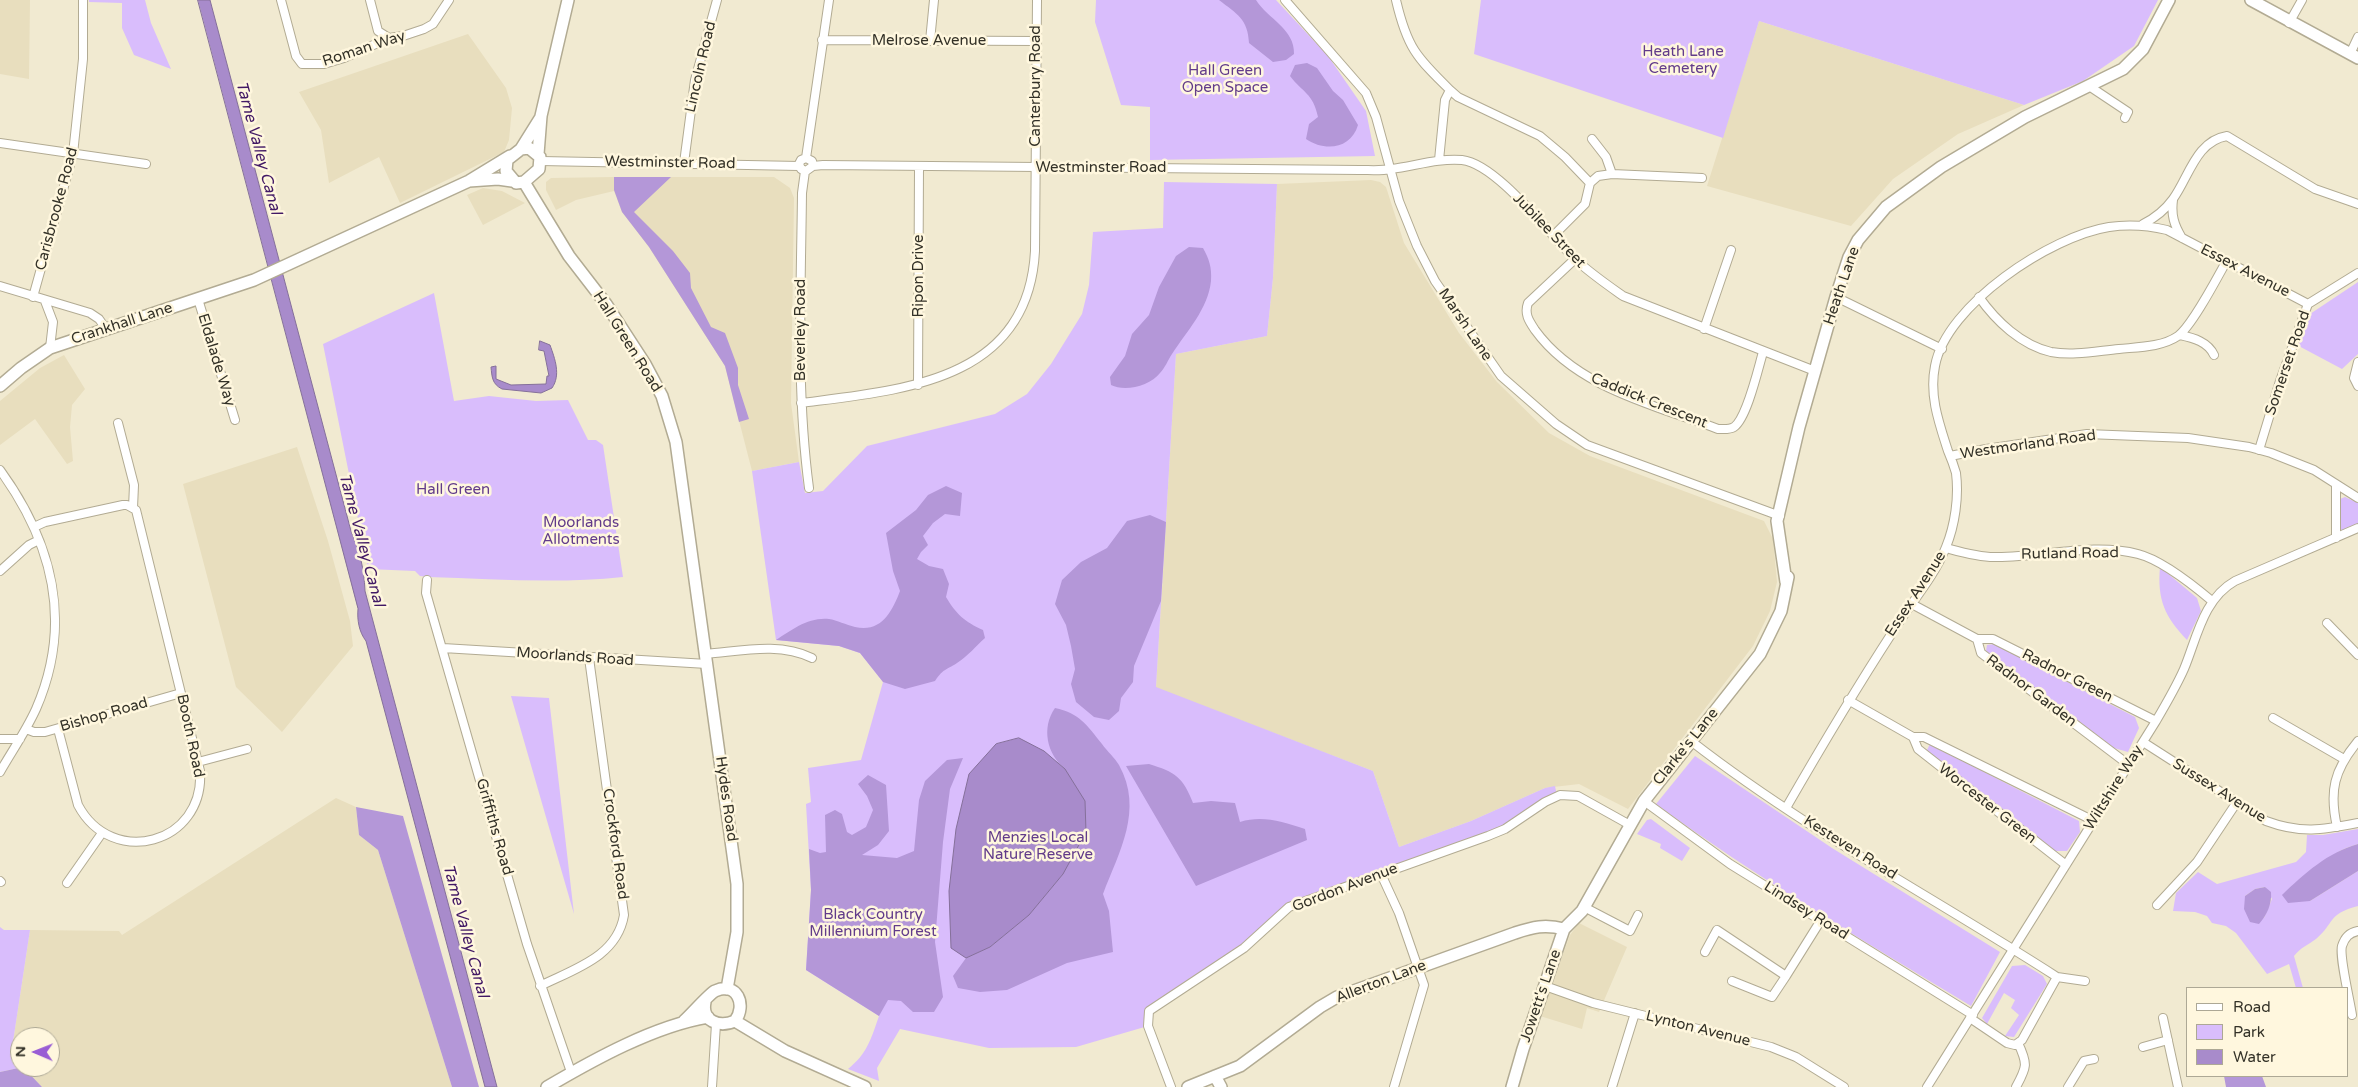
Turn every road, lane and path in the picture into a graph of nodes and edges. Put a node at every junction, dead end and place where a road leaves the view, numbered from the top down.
1 (83, 0) edge
2 (281, 0) edge
3 (370, 0) edge
4 (448, 0) edge
5 (568, 0) edge
6 (717, 0) edge
7 (829, 0) edge
8 (934, 0) edge
9 (1037, 0) edge
10 (1285, 0) edge
11 (1396, 0) edge
12 (2169, 0) edge
13 (2251, 0) edge
14 (2302, 0) edge
15 (2289, 23) junction
16 (2358, 37) edge
17 (389, 38) junction
18 (822, 40) junction
19 (930, 41) junction
20 (1036, 41) junction
21 (2354, 56) edge
22 (2089, 86) junction
23 (1450, 90) junction
24 (542, 116) junction
25 (2124, 118) dead end
26 (1592, 139) dead end
27 (0, 143) edge
28 (522, 148) junction
29 (73, 154) junction
30 (510, 156) junction
31 (540, 158) junction
32 (806, 158) junction
33 (1440, 160) junction
34 (684, 163) junction
35 (146, 164) dead end
36 (812, 166) junction
37 (919, 166) junction
38 (802, 168) junction
39 (1036, 168) junction
40 (1390, 170) junction
41 (1612, 174) junction
42 (1702, 178) dead end
43 (469, 181) junction
44 (518, 182) junction
45 (1590, 183) junction
46 (2173, 199) junction
47 (2358, 204) edge
48 (2143, 224) junction
49 (1553, 236) junction
50 (2182, 238) junction
51 (1731, 250) dead end
52 (1575, 259) junction
53 (2226, 262) junction
54 (2358, 274) edge
55 (0, 286) edge
56 (33, 297) junction
57 (1836, 297) junction
58 (1979, 297) junction
59 (198, 299) junction
60 (45, 301) junction
61 (2308, 304) junction
62 (106, 329) junction
63 (1704, 329) junction
64 (2180, 335) junction
65 (50, 348) junction
66 (1942, 350) junction
67 (1763, 352) junction
68 (2214, 355) dead end
69 (2358, 362) edge
70 (1815, 371) junction
71 (918, 385) junction
72 (0, 386) edge
73 (2358, 386) edge
74 (801, 403) junction
75 (235, 420) dead end
76 (118, 423) dead end
77 (2259, 450) junction
78 (1950, 456) junction
79 (0, 470) edge
80 (2336, 485) junction
81 (809, 488) dead end
82 (2358, 498) edge
83 (133, 508) junction
84 (1780, 516) junction
85 (34, 526) junction
86 (2358, 528) edge
87 (2336, 538) junction
88 (39, 540) junction
89 (1946, 548) junction
90 (0, 571) edge
91 (427, 580) dead end
92 (2212, 601) junction
93 (1910, 604) junction
94 (699, 609) joint
95 (2327, 622) dead end
96 (1977, 639) junction
97 (443, 648) junction
98 (2358, 655) edge
99 (589, 658) junction
100 (812, 658) dead end
101 (707, 659) junction
102 (181, 693) junction
103 (1848, 700) junction
104 (2273, 718) dead end
105 (2156, 721) junction
106 (26, 728) junction
107 (58, 729) junction
108 (1913, 737) junction
109 (0, 739) edge
110 (20, 739) junction
111 (1691, 741) junction
112 (2358, 741) edge
113 (2143, 742) junction
114 (247, 749) dead end
115 (2344, 759) junction
116 (198, 762) junction
117 (2129, 766) junction
118 (0, 772) edge
119 (1644, 801) junction
120 (2236, 802) junction
121 (1786, 808) junction
122 (2094, 821) junction
123 (2358, 823) edge
124 (1630, 825) junction
125 (2338, 827) junction
126 (102, 833) junction
127 (2066, 865) junction
128 (1381, 874) junction
129 (67, 883) dead end
130 (2156, 905) dead end
131 (1583, 909) junction
132 (1638, 915) dead end
133 (1821, 920) junction
134 (1564, 929) junction
135 (2358, 931) edge
136 (2013, 949) junction
137 (1705, 952) dead end
138 (1418, 967) junction
139 (1786, 976) junction
140 (2057, 977) junction
141 (1732, 981) dead end
142 (2085, 981) dead end
143 (540, 986) junction
144 (1544, 986) junction
145 (2347, 987) edge
146 (727, 989) junction
147 (2348, 991) edge
148 (705, 1002) junction
149 (1636, 1013) junction
150 (2352, 1015) edge
151 (1971, 1016) junction
152 (2162, 1018) dead end
153 (712, 1020) junction
154 (684, 1021) junction
155 (734, 1021) junction
156 (2168, 1040) junction
157 (2018, 1043) junction
158 (2143, 1047) dead end
159 (2094, 1059) dead end
160 (571, 1072) junction
161 (1214, 1076) junction
162 (546, 1087) edge
163 (712, 1087) edge
164 (865, 1087) edge
165 (1171, 1087) edge
166 (1188, 1087) edge
167 (1222, 1087) edge
168 (1394, 1087) edge
169 (1512, 1087) edge
170 (1612, 1087) edge
171 (1844, 1087) edge
172 (1927, 1087) edge
173 (2016, 1087) edge
174 (2068, 1087) edge
175 (2178, 1087) edge

1 - 29 street, Carisbrooke Road
2 - 17 street, Roman Way
3 - 17 street
4 - 17 street, Roman Way
5 - 24 street
6 - 34 street, Lincoln Road
7 - 18 street
8 - 19 street
9 - 20 street, Canterbury Road
10 - 40 street, Marsh Lane
11 - 23 street
12 - 22 street, Heath Lane
13 - 15 street
14 - 15 street
15 - 21 street
16 - 21 street
18 - 19 street, Melrose Avenue
18 - 32 street
19 - 20 street, Melrose Avenue
20 - 39 street, Canterbury Road
22 - 25 street
22 - 57 street, Heath Lane
23 - 33 street
23 - 45 street
24 - 28 street
24 - 31 street
26 - 41 street
27 - 29 street
28 - 30 street
28 - 31 street
29 - 35 street
29 - 56 street, Carisbrooke Road
30 - 43 street
30 - 44 street
31 - 34 street, Westminster Road
31 - 44 street
32 - 36 street
32 - 38 street
33 - 40 street, Jubilee Street
33 - 49 street, Jubilee Street
34 - 38 street, Westminster Road
36 - 37 street, Westminster Road
36 - 38 street
37 - 39 street, Westminster Road
37 - 71 street, Ripon Drive
38 - 74 street, Beverley Road
39 - 40 street, Westminster Road
39 - 71 street, Canterbury Road
40 - 84 street, Marsh Lane
41 - 42 street
41 - 45 street
43 - 44 street
43 - 59 street, Crankhall Lane
44 - 94 street, Hall Green Road
45 - 49 street
46 - 47 street
46 - 48 street
46 - 50 street, Essex Avenue
48 - 50 street, Essex Avenue
48 - 58 street, Essex Avenue
49 - 52 street, Jubilee Street
50 - 53 street, Essex Avenue
51 - 63 street
52 - 63 street, Jubilee Street
52 - 67 street, Caddick Crescent
53 - 61 street, Essex Avenue
53 - 64 street
54 - 61 street, Somerset Road
55 - 56 street
56 - 60 street
57 - 66 street
57 - 70 street, Heath Lane
58 - 64 street
58 - 66 street, Essex Avenue
59 - 62 street, Crankhall Lane
59 - 75 street, Eldalade Way
60 - 62 street
60 - 65 street
61 - 77 street, Somerset Road
62 - 65 street, Crankhall Lane
63 - 67 street, Jubilee Street
64 - 68 street
65 - 72 street, Crankhall Lane
66 - 78 street, Essex Avenue
67 - 70 street, Jubilee Street
69 - 73 street
70 - 84 street, Heath Lane
71 - 74 street, Canterbury Road
74 - 81 street, Beverley Road
76 - 83 street, Booth Road
77 - 78 street, Westmorland Road
77 - 80 street, Westmorland Road
78 - 89 street, Essex Avenue
79 - 85 street
80 - 82 street, Westmorland Road
80 - 87 street
83 - 85 street
83 - 102 street, Booth Road
84 - 111 street, Clarke's Lane
85 - 88 street
86 - 87 street, Wiltshire Way
87 - 92 street, Wiltshire Way
88 - 90 street
88 - 106 street
89 - 92 street, Rutland Road
89 - 93 street, Essex Avenue
91 - 97 street, Griffiths Road
92 - 105 street, Wiltshire Way
93 - 96 street, Radnor Garden
93 - 103 street, Essex Avenue
94 - 101 street, Hydes Road
95 - 98 street
96 - 105 street, Radnor Green
96 - 117 street, Radnor Garden
97 - 99 street, Moorlands Road
97 - 143 street, Griffiths Road
99 - 101 street, Moorlands Road
99 - 143 street, Crockford Road
100 - 101 street, Moorlands Road
101 - 146 street, Hydes Road
102 - 107 street, Bishop Road
102 - 116 street, Booth Road
103 - 108 street, Worcester Green
103 - 121 street, Essex Avenue
104 - 115 street
105 - 113 street, Wiltshire Way
106 - 107 street, Bishop Road
106 - 110 street
107 - 126 street, Booth Road
108 - 122 street, Worcester Green
108 - 127 street, Worcester Green
109 - 110 street
110 - 118 street
111 - 119 street, Clarke's Lane
111 - 121 street, Kesteven Road
112 - 115 street
113 - 117 street, Wiltshire Way
113 - 120 street, Sussex Avenue
114 - 116 street
115 - 125 street
116 - 126 street, Booth Road
117 - 122 street, Wiltshire Way
119 - 124 street, Clarke's Lane
119 - 133 street, Lindsey Road
120 - 125 street, Sussex Avenue
120 - 130 street
121 - 136 street, Kesteven Road
122 - 127 street, Wiltshire Way
123 - 125 street, Sussex Avenue
124 - 128 street, Gordon Avenue
124 - 131 street, Clarke's Lane
126 - 129 street
127 - 136 street, Wiltshire Way
128 - 138 street
128 - 165 street, Gordon Avenue
131 - 132 street
131 - 134 street, Jowett's Lane
133 - 139 street
133 - 151 street, Lindsey Road
134 - 138 street, Allerton Lane
134 - 144 street, Jowett's Lane
135 - 145 street
136 - 140 street, Kesteven Road
136 - 151 street, Wiltshire Way
137 - 139 street
138 - 161 street, Allerton Lane
138 - 168 street
139 - 141 street
140 - 142 street
140 - 157 street
143 - 160 street, Griffiths Road
144 - 149 street, Lynton Avenue
144 - 169 street, Jowett's Lane
146 - 148 street
146 - 155 street
147 - 150 street
148 - 153 street
148 - 154 street
149 - 170 street
149 - 171 street, Lynton Avenue
151 - 157 street, Lindsey Road
151 - 172 street, Wiltshire Way
152 - 156 street
153 - 154 street
153 - 155 street
153 - 163 street
154 - 160 street
155 - 164 street
156 - 158 street
156 - 175 street
157 - 173 street
159 - 174 street
160 - 162 street
161 - 166 street, Allerton Lane
161 - 167 street

